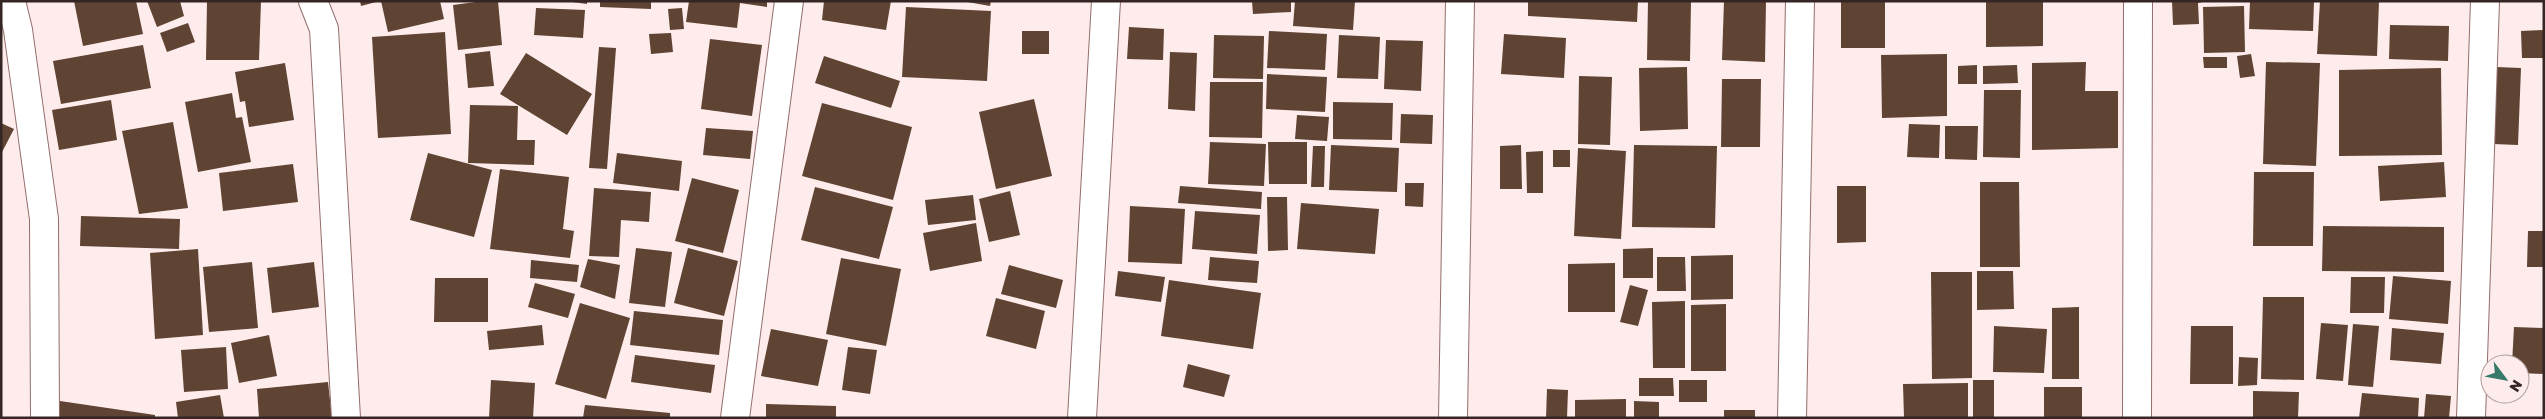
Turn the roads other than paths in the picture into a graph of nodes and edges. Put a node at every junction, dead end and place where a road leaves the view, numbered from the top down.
1 (11, 1) edge
2 (312, 1) edge
3 (789, 1) edge
4 (1106, 1) edge
5 (1460, 1) edge
6 (1800, 1) edge
7 (2138, 1) edge
8 (2485, 1) edge
9 (45, 418) edge
10 (346, 418) edge
11 (735, 418) edge
12 (1082, 418) edge
13 (1453, 418) edge
14 (1792, 418) edge
15 (2137, 418) edge
16 (2471, 418) edge

1 - 9 street
2 - 10 street
3 - 11 street
4 - 12 street
5 - 13 street
6 - 14 street
7 - 15 street
8 - 16 street

